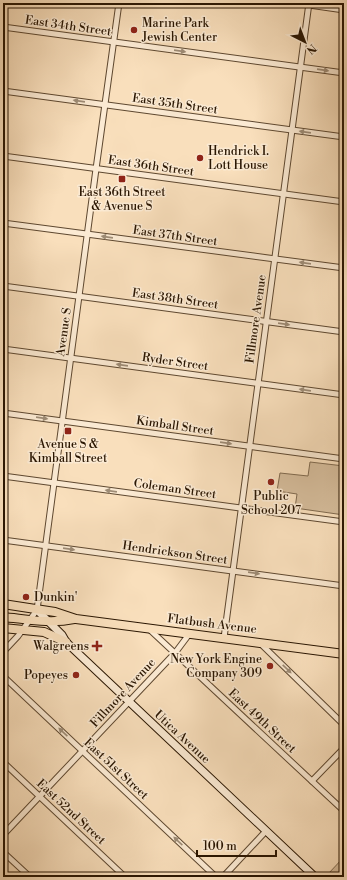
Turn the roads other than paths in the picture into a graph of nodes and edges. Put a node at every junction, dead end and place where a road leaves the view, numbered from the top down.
1 (120, 3) edge
2 (296, 3) edge
3 (309, 4) edge
4 (344, 10) edge
5 (3, 27) edge
6 (114, 42) junction
7 (301, 67) junction
8 (344, 73) edge
9 (3, 90) edge
10 (105, 104) junction
11 (292, 130) junction
12 (344, 137) edge
13 (3, 156) edge
14 (96, 169) junction
15 (283, 194) junction
16 (344, 202) edge
17 (3, 223) edge
18 (87, 234) junction
19 (274, 259) junction
20 (344, 268) edge
21 (3, 286) edge
22 (79, 296) junction
23 (266, 321) junction
24 (344, 332) edge
25 (3, 349) edge
26 (71, 359) junction
27 (258, 384) junction
28 (344, 395) edge
29 (3, 413) edge
30 (62, 421) junction
31 (249, 446) junction
32 (344, 459) edge
33 (3, 476) edge
34 (54, 483) junction
35 (241, 508) junction
36 (344, 522) edge
37 (3, 540) edge
38 (46, 546) junction
39 (233, 571) junction
40 (344, 586) edge
41 (3, 604) edge
42 (37, 610) junction
43 (3, 617) edge
44 (76, 619) junction
45 (30, 620) junction
46 (48, 621) junction
47 (3, 628) edge
48 (149, 628) junction
49 (23, 630) junction
50 (190, 633) junction
51 (224, 638) junction
52 (66, 642) junction
53 (259, 642) junction
54 (3, 652) edge
55 (175, 653) junction
56 (344, 654) edge
57 (3, 676) edge
58 (129, 702) junction
59 (344, 725) edge
60 (344, 748) edge
61 (82, 751) junction
62 (3, 762) edge
63 (312, 782) junction
64 (40, 796) junction
65 (344, 811) edge
66 (266, 831) junction
67 (3, 835) edge
68 (3, 852) edge
69 (30, 877) edge
70 (125, 877) edge
71 (216, 877) edge
72 (223, 877) edge
73 (315, 877) edge

1 - 6 street, Avenue S
2 - 3 street
3 - 4 street
3 - 7 street, Fillmore Avenue
5 - 6 street, East 34th Street
6 -> 7 street, East 34th Street
6 - 10 street, Avenue S
7 -> 8 street, East 34th Street
7 - 11 street, Fillmore Avenue
10 -> 9 street, East 35th Street
10 - 11 street, East 35th Street
10 - 14 street, Avenue S
12 -> 11 street, East 35th Street
11 - 15 street, Fillmore Avenue
13 - 14 street, East 36th Street
14 - 15 street, East 36th Street
14 - 18 street, Avenue S
15 - 16 street, East 36th Street
15 - 19 street, Fillmore Avenue
17 - 18 street, East 37th Street
19 -> 18 street, East 37th Street
18 - 22 street, Avenue S
20 -> 19 street, East 37th Street
19 - 23 street, Fillmore Avenue
21 - 22 street, East 38th Street
22 - 23 street, East 38th Street
22 - 26 street, Avenue S
23 -> 24 street, East 38th Street
23 - 27 street, Fillmore Avenue
25 - 26 street, Ryder Street
27 -> 26 street, Ryder Street
26 - 30 street, Avenue S
28 -> 27 street, Ryder Street
27 - 31 street, Fillmore Avenue
29 -> 30 street, Kimball Street
30 -> 31 street, Kimball Street
30 - 34 street, Avenue S
31 - 32 street, Kimball Street
31 - 35 street, Fillmore Avenue
33 - 34 street, Coleman Street
35 -> 34 street, Coleman Street
34 - 38 street, Avenue S
35 - 36 street, Coleman Street
35 - 39 street, Fillmore Avenue
37 - 38 street, Hendrickson Street
38 -> 39 street, Hendrickson Street
38 - 42 street, Avenue S
39 -> 40 street, Hendrickson Street
39 - 51 street, Fillmore Avenue
41 - 42 main road, Flatbush Avenue
42 - 44 main road, Flatbush Avenue
42 - 45 street, Avenue S
42 - 46 main road, Utica Avenue
43 - 45 main road, Flatbush Avenue
44 - 46 main road, Flatbush Avenue
44 - 48 main road, Flatbush Avenue
45 - 46 main road, Flatbush Avenue
45 - 49 street, Avenue S
46 - 52 main road, Utica Avenue
47 - 49 main road
48 - 50 main road, Flatbush Avenue
48 - 55 street, East 49th Street
49 - 52 main road
49 - 54 street, Avenue S
50 - 51 main road, Flatbush Avenue
50 - 55 street, Fillmore Avenue
51 - 53 main road, Flatbush Avenue
52 - 58 main road, Utica Avenue
53 - 56 main road, Flatbush Avenue
53 -> 59 street
55 - 58 street, Fillmore Avenue
55 - 63 street, East 49th Street
61 -> 57 street, East 51st Street
58 - 61 street, Fillmore Avenue
58 - 66 main road, Utica Avenue
60 - 63 street
61 - 64 street, Fillmore Avenue
71 -> 61 street, East 51st Street
62 - 64 street, East 52nd Street
63 - 65 street, East 49th Street
64 - 67 street, Fillmore Avenue
64 - 70 street, East 52nd Street
66 - 72 street
66 - 73 main road, Utica Avenue
68 - 69 street

